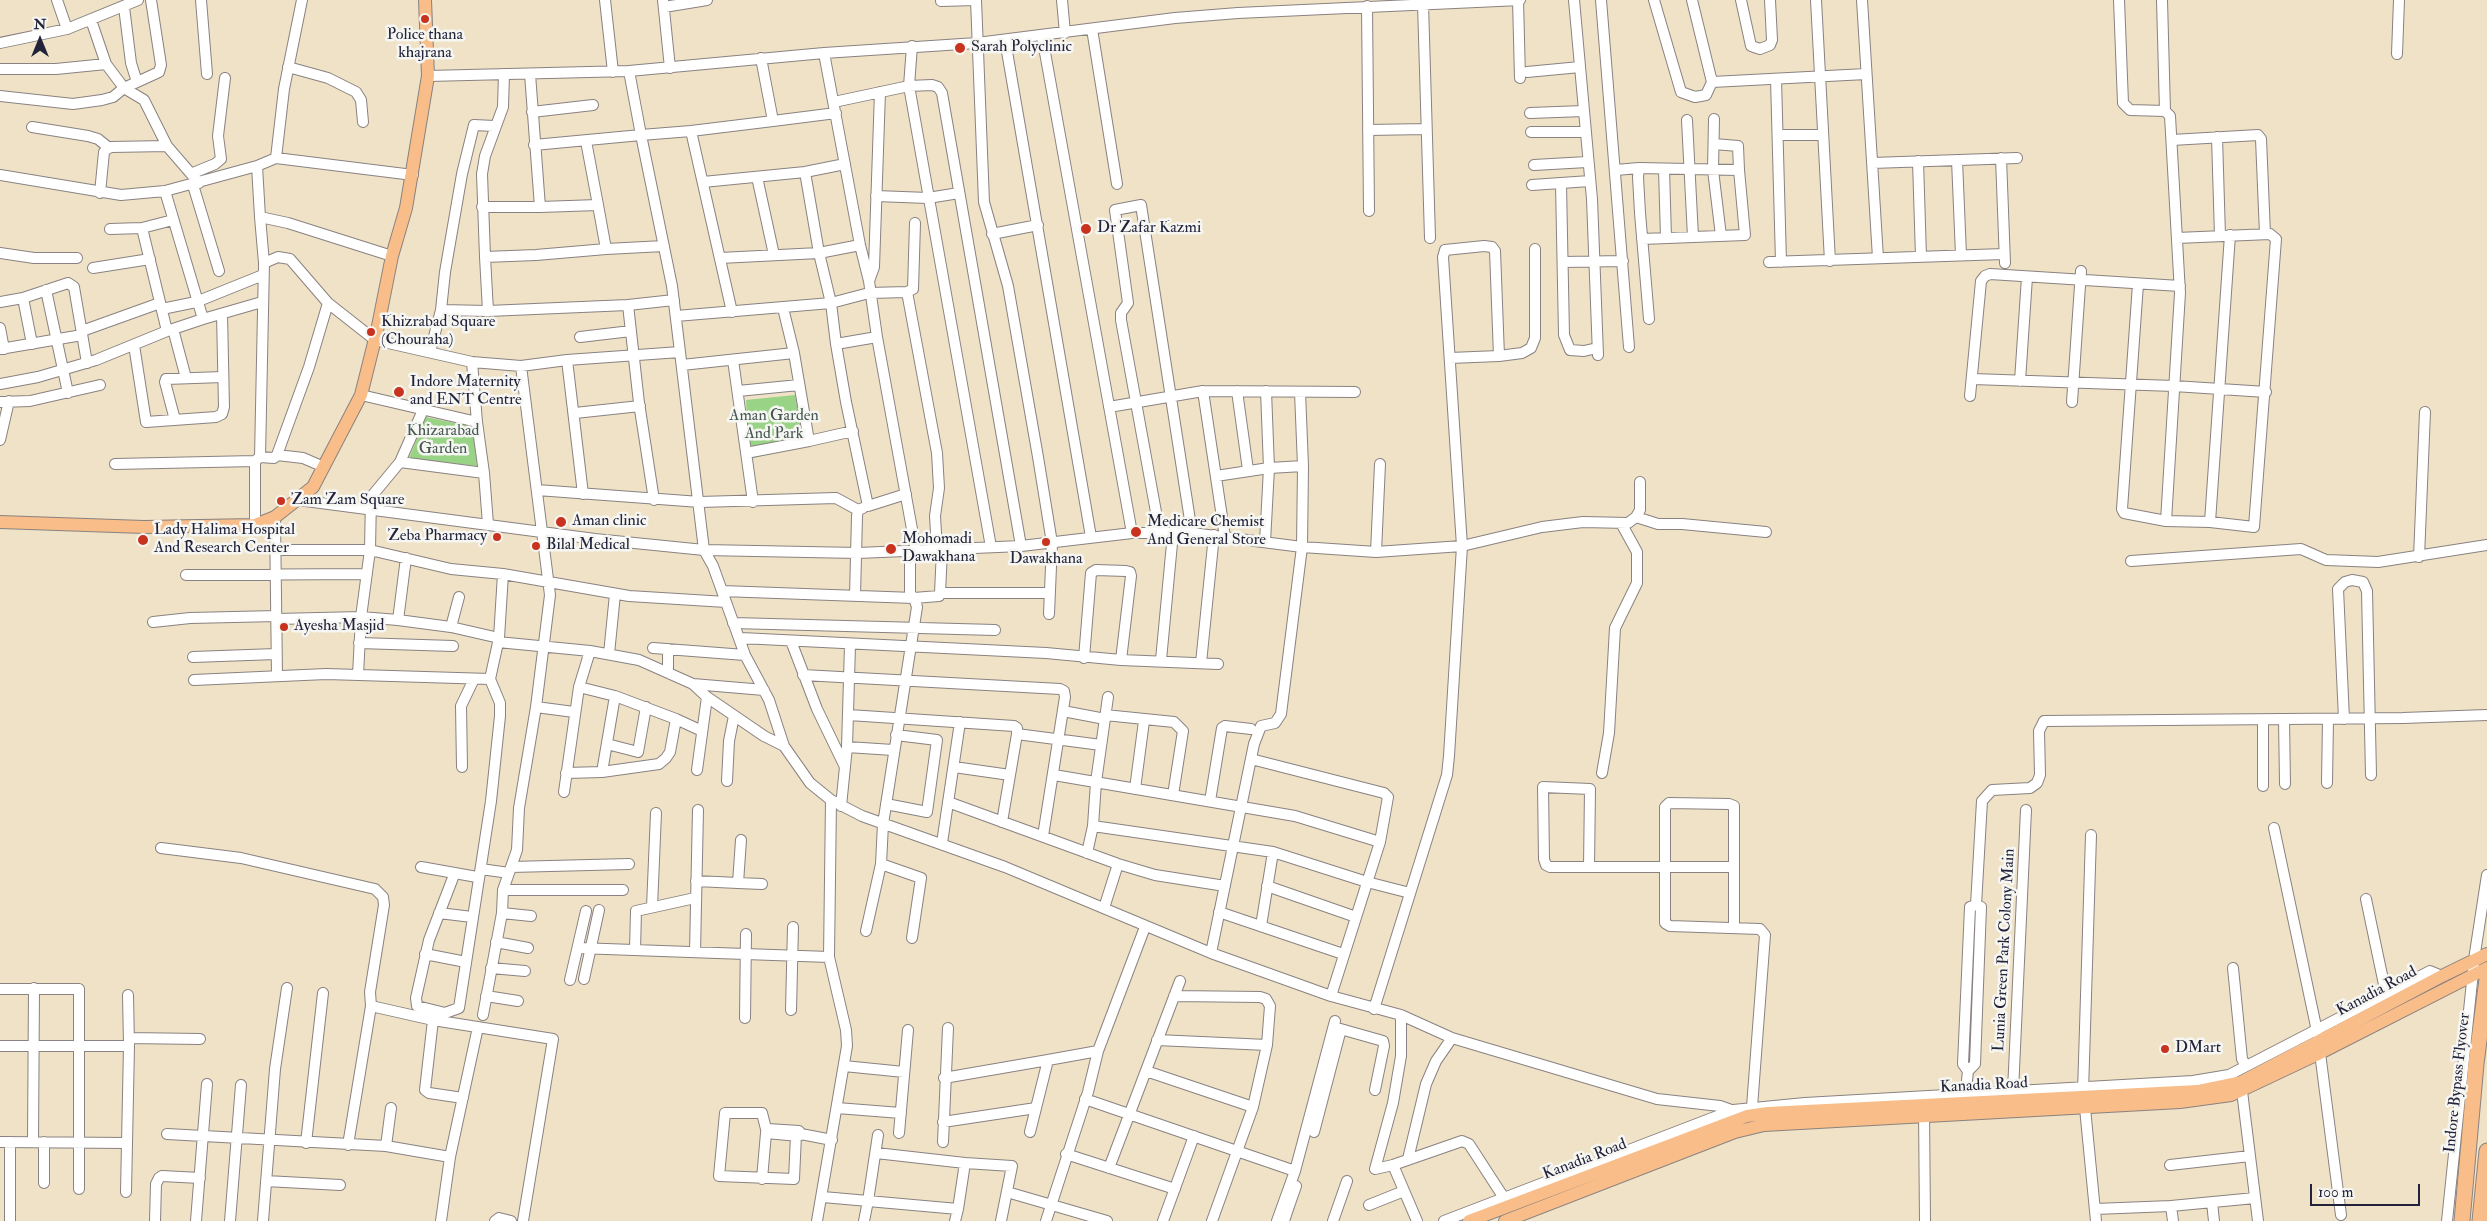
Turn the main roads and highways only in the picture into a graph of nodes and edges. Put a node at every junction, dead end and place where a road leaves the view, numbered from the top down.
1 (425, 0) edge
2 (0, 522) edge
3 (2487, 954) edge
4 (2487, 968) edge
5 (2480, 978) edge
6 (2318, 1042) junction
7 (2243, 1077) junction
8 (2083, 1098) junction
9 (1828, 1111) junction
10 (1924, 1111) junction
11 (2487, 1151) edge
12 (1469, 1221) edge
13 (1505, 1221) edge
14 (2462, 1221) edge
15 (2480, 1221) edge

1 - 2 main road
3 - 6 main road, Kanadia Road
4 - 5 main road, Kanadia Road
5 - 6 main road, Kanadia Road
5 - 14 highway, Indore Bypass Flyover
6 - 7 main road, Kanadia Road
6 - 7 main road, Kanadia Road
7 - 8 main road, Kanadia Road
8 - 10 main road, Kanadia Road
8 - 10 main road, Kanadia Road
9 - 10 main road, Kanadia Road
9 - 12 main road, Kanadia Road
9 - 13 main road, Kanadia Road
11 - 15 highway

